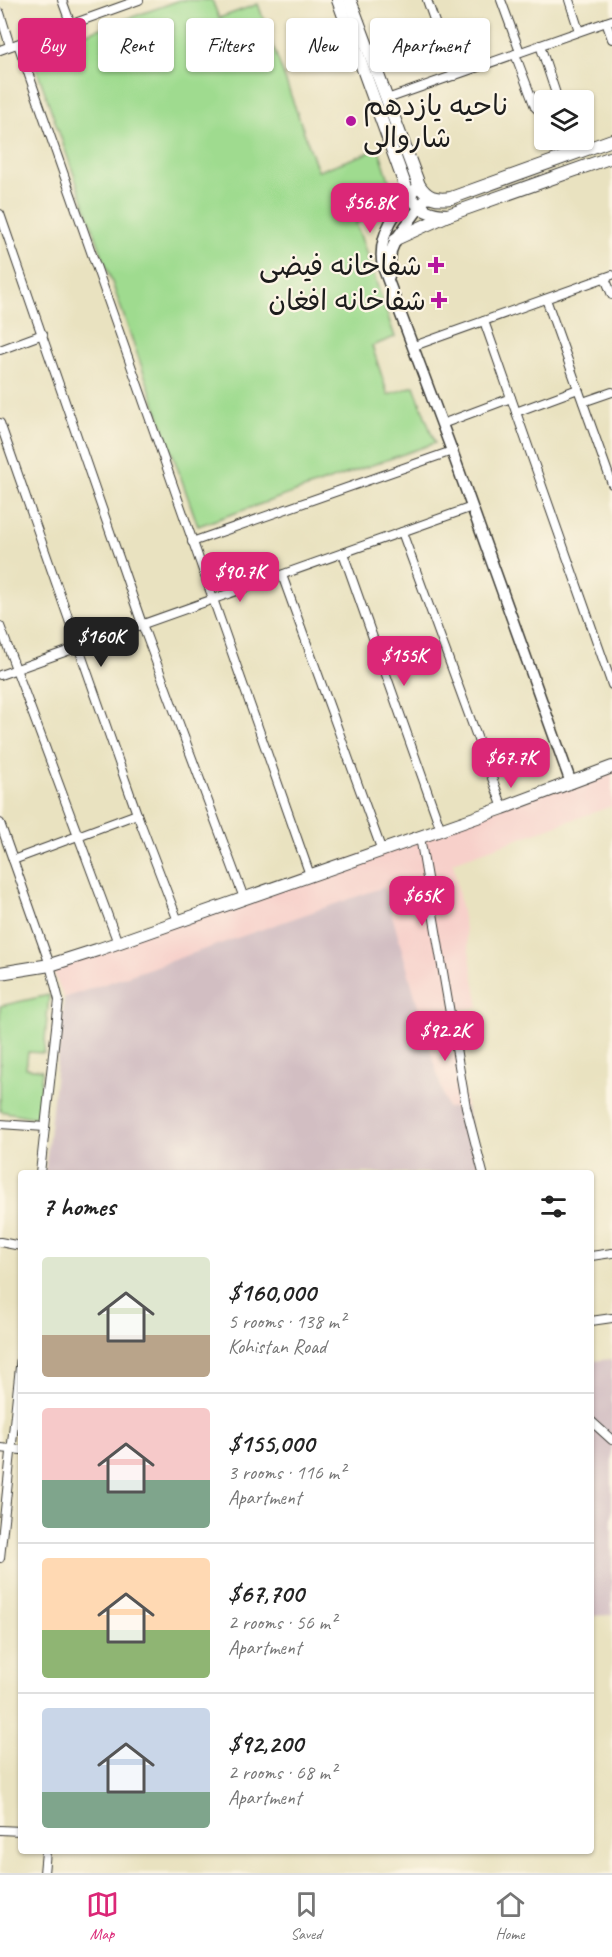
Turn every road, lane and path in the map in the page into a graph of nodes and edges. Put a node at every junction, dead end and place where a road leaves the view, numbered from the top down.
1 (62, 0) edge
2 (136, 0) edge
3 (338, 0) edge
4 (350, 0) edge
5 (427, 0) edge
6 (501, 0) edge
7 (569, 0) edge
8 (0, 13) edge
9 (68, 18) edge
10 (86, 19) edge
11 (609, 21) edge
12 (579, 31) junction
13 (612, 39) edge
14 (18, 44) edge
15 (14, 45) junction
16 (540, 45) junction
17 (0, 50) edge
18 (518, 53) junction
19 (365, 58) junction
20 (454, 75) junction
21 (555, 90) edge
22 (387, 99) junction
23 (534, 101) edge
24 (612, 140) edge
25 (612, 157) edge
26 (419, 185) junction
27 (409, 196) junction
28 (433, 198) junction
29 (419, 207) junction
30 (0, 214) edge
31 (448, 215) junction
32 (396, 239) junction
33 (609, 276) edge
34 (389, 279) junction
35 (612, 295) edge
36 (546, 298) junction
37 (484, 321) junction
38 (43, 334) junction
39 (414, 346) junction
40 (0, 351) edge
41 (578, 389) junction
42 (612, 392) edge
43 (511, 398) junction
44 (583, 402) junction
45 (516, 412) junction
46 (0, 423) edge
47 (442, 424) junction
48 (452, 452) junction
49 (612, 484) edge
50 (472, 507) junction
51 (402, 531) junction
52 (192, 542) junction
53 (343, 553) junction
54 (282, 575) junction
55 (213, 599) junction
56 (142, 624) junction
57 (0, 626) edge
58 (80, 647) junction
59 (15, 670) junction
60 (0, 675) edge
61 (612, 685) edge
62 (612, 767) edge
63 (570, 783) junction
64 (503, 808) junction
65 (137, 814) junction
66 (0, 823) edge
67 (441, 830) junction
68 (77, 836) junction
69 (420, 837) junction
70 (382, 851) junction
71 (13, 860) junction
72 (310, 875) junction
73 (244, 898) junction
74 (178, 921) junction
75 (118, 943) junction
76 (50, 965) junction
77 (0, 974) edge
78 (0, 1124) edge
79 (45, 1127) junction
80 (40, 1170) edge
81 (482, 1170) edge
82 (0, 1242) edge
83 (18, 1245) edge
84 (612, 1253) edge
85 (594, 1256) edge
86 (612, 1318) edge
87 (594, 1321) edge
88 (18, 1413) edge
89 (594, 1424) edge
90 (612, 1440) edge
91 (0, 1448) edge
92 (16, 1450) edge
93 (0, 1558) edge
94 (0, 1830) edge
95 (18, 1831) edge
96 (46, 1854) edge
97 (45, 1873) edge

1 - 9 street
2 - 10 street
3 - 19 main road
4 - 19 main road
5 - 20 street
6 - 18 street
7 - 12 street
8 - 15 street
11 - 12 street
11 - 13 street
12 - 16 street
14 - 15 street
15 - 17 street
15 - 52 street
16 - 18 street
16 - 21 street
18 - 20 street
18 - 23 street
19 - 22 main road
19 - 27 main road
20 - 22 street
22 - 26 main road
24 - 28 main road
25 - 31 main road
26 - 27 street
26 - 28 main road
27 - 29 main road
27 - 34 street
28 - 29 street
29 - 31 main road
29 - 32 street
30 - 38 street
31 - 32 main road
32 - 34 street
33 - 35 street
33 - 36 street
34 - 39 street
36 - 37 street
36 - 41 street
37 - 39 street
37 - 43 street
38 - 40 street
38 - 56 street
39 - 47 street
41 - 44 street
41 - 45 street
42 - 44 street
43 - 45 street
43 - 47 street
44 - 49 street
45 - 61 street
46 - 58 street
47 - 48 street
48 - 50 street
48 - 52 street
50 - 51 street
50 - 63 street
51 - 53 street
51 - 64 street
52 - 55 street
53 - 54 street
53 - 67 street
54 - 55 street
54 - 70 street
55 - 56 street
55 - 72 street
56 - 58 street
56 - 73 street
57 - 59 street
58 - 59 street
58 - 65 street
59 - 60 street
59 - 68 street
62 - 63 main road
63 - 64 main road
64 - 67 main road
65 - 68 street
65 - 74 street
66 - 71 street
67 - 69 main road
68 - 71 street
68 - 75 street
69 - 70 main road
69 - 81 street
70 - 72 main road
71 - 76 street
72 - 73 main road
73 - 74 main road
74 - 75 main road
75 - 76 main road
76 - 77 main road
76 - 79 street
78 - 79 street
79 - 80 street
82 - 83 street
84 - 85 street
86 - 87 street
88 - 92 street
89 - 90 street
91 - 92 street
92 - 93 street
94 - 95 street
96 - 97 street

